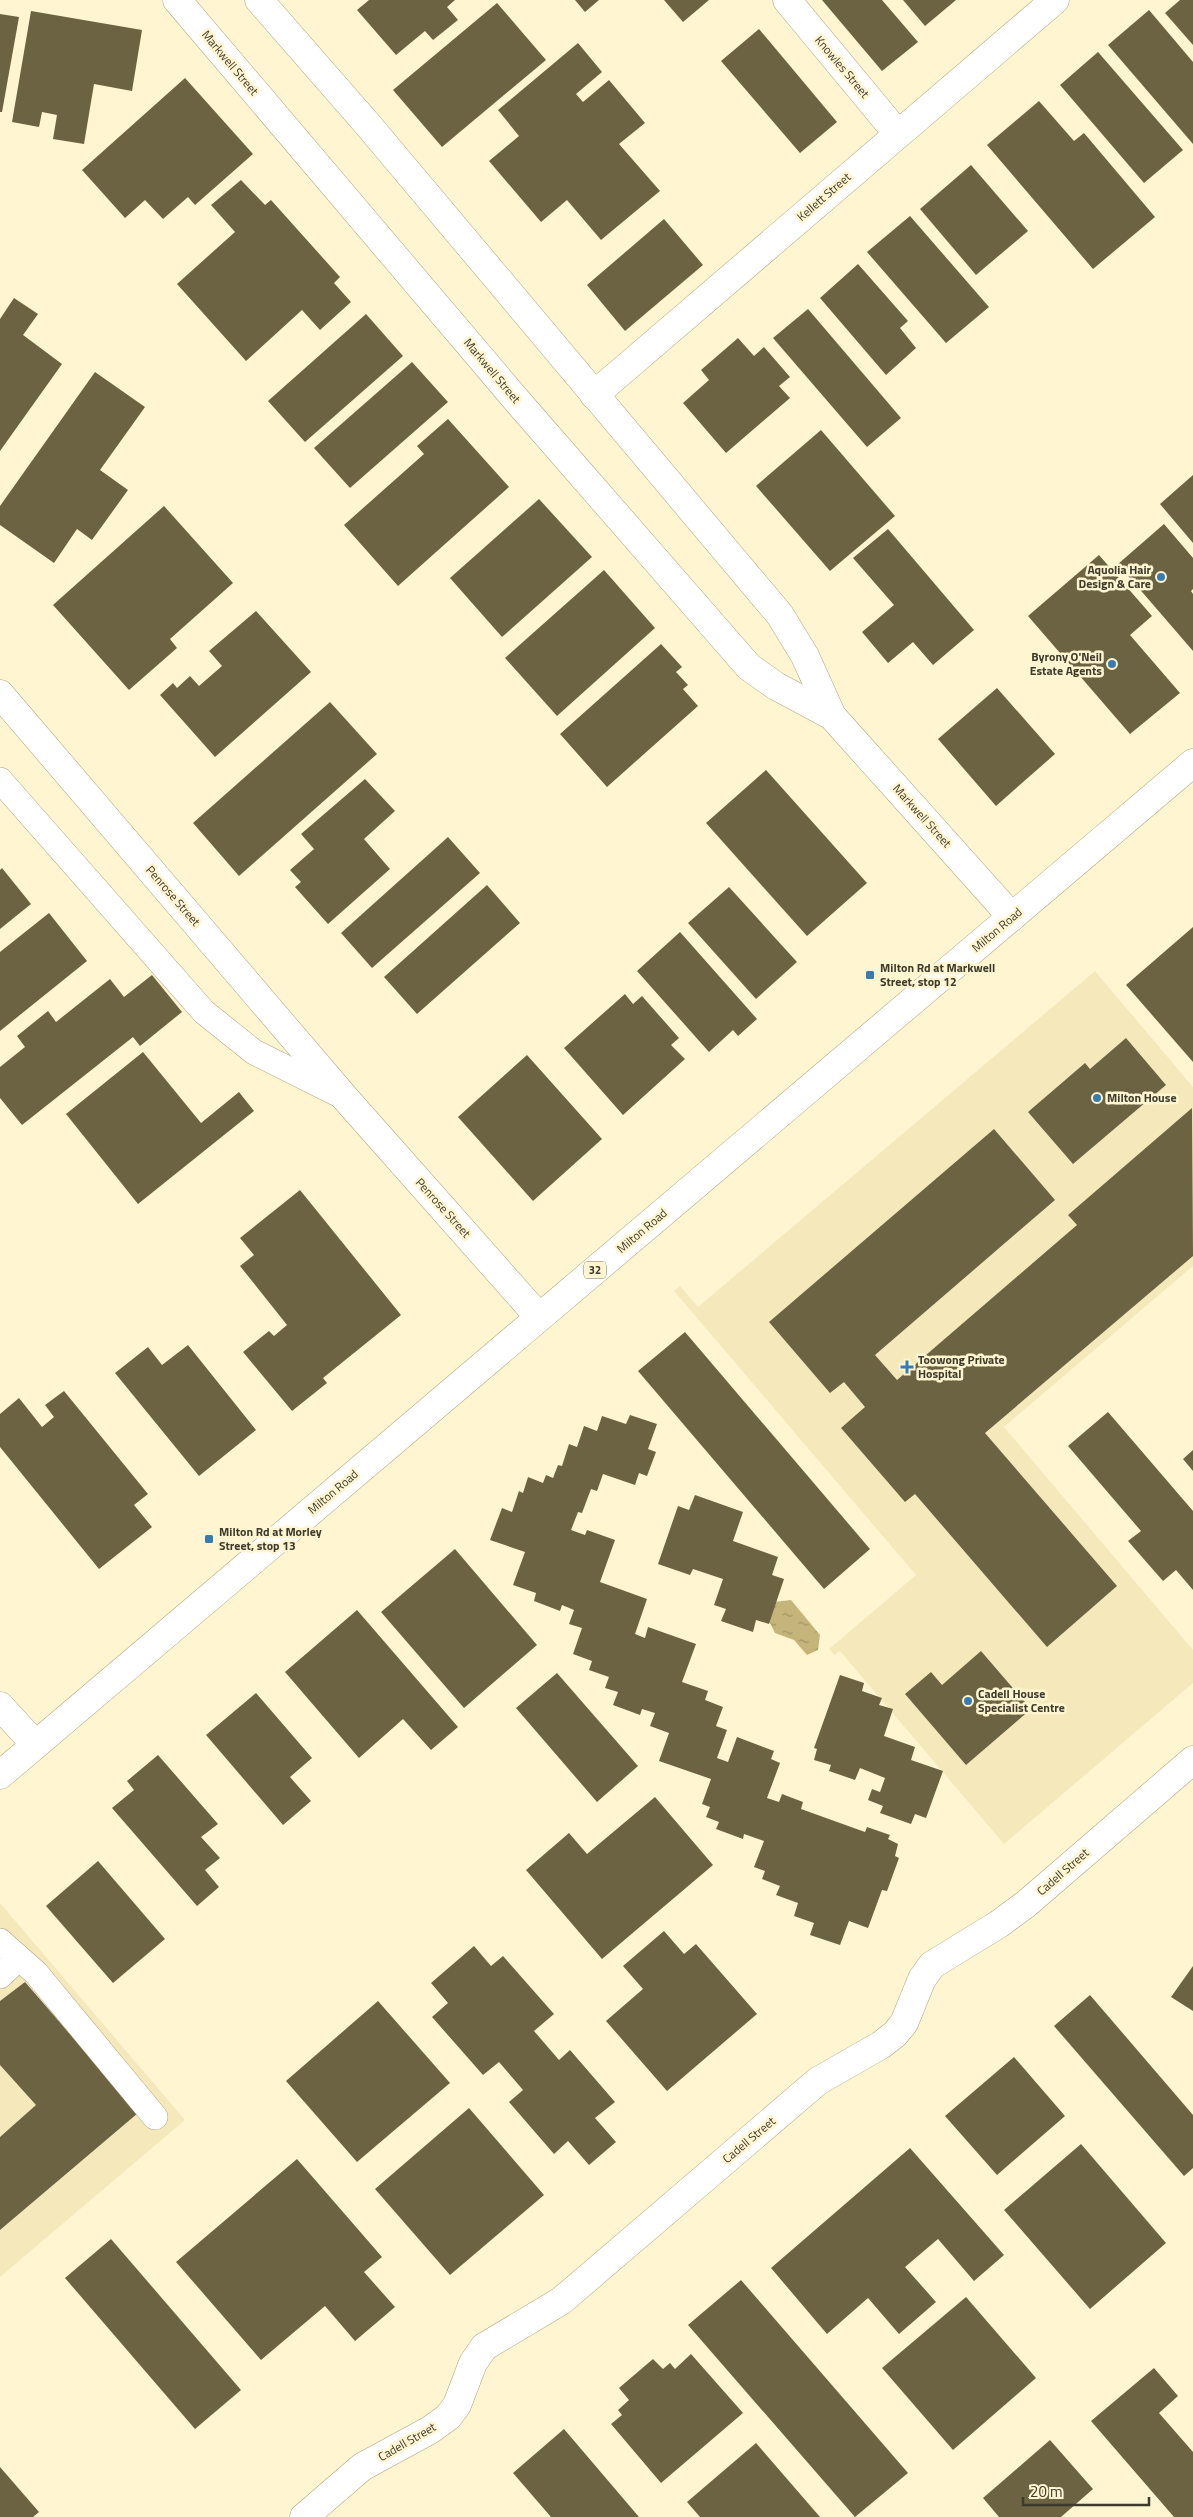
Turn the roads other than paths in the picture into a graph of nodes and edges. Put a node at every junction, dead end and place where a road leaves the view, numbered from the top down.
1 (177, 0) edge
2 (259, 0) edge
3 (787, 0) edge
4 (1055, 0) edge
5 (897, 133) junction
6 (594, 395) junction
7 (0, 694) edge
8 (832, 716) junction
9 (1193, 763) edge
10 (0, 780) edge
11 (1012, 917) junction
12 (346, 1099) junction
13 (539, 1317) junction
14 (0, 1706) edge
15 (35, 1744) junction
16 (1193, 1760) edge
17 (0, 1775) edge
18 (0, 1941) edge
19 (19, 1958) junction
20 (0, 1976) edge
21 (155, 2117) dead end
22 (304, 2517) edge

1 - 8 street, Markwell Street
2 - 6 street, Markwell Street
3 - 5 street, Knowles Street
4 - 5 street, Kellett Street
5 - 6 street, Kellett Street
6 - 8 street, Markwell Street
7 - 12 street, Penrose Street
8 - 11 street, Markwell Street
9 - 11 street, Milton Road / 32
10 - 12 lane, Penrose Street
11 - 13 street, Milton Road / 32
12 - 13 street, Penrose Street
13 - 15 street, Milton Road / 32
14 - 15 street
15 - 17 street, Milton Road / 32
16 - 22 street, Cadell Street
18 - 19 lane
19 - 20 lane
19 - 21 lane

